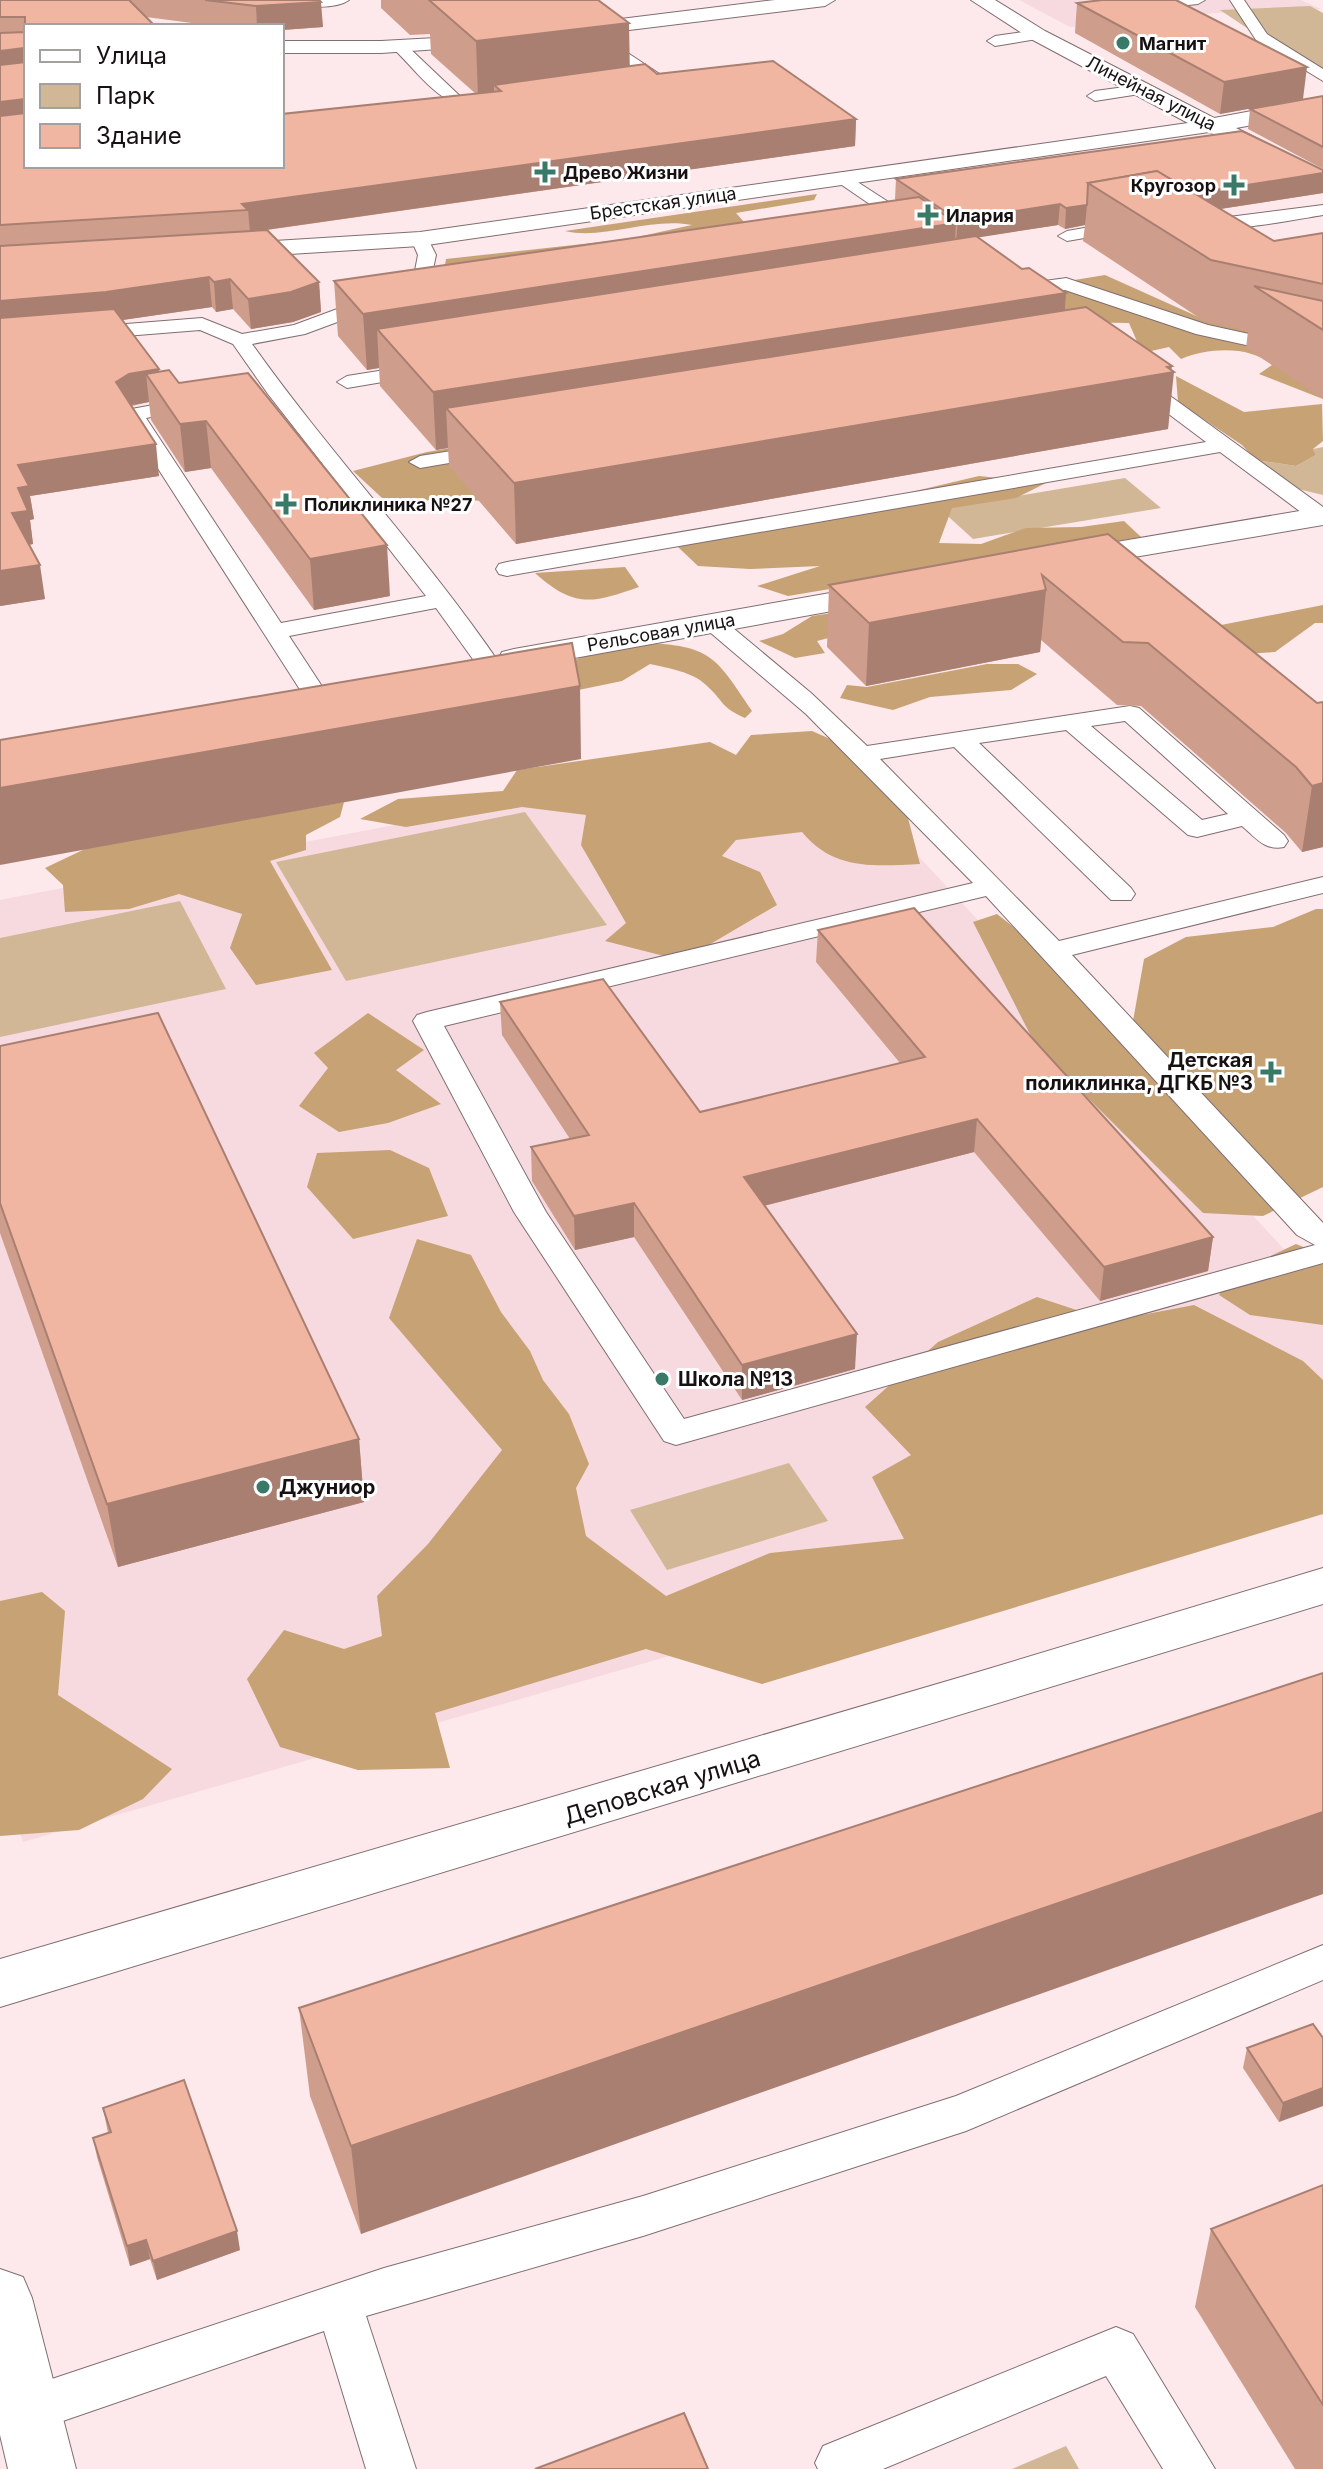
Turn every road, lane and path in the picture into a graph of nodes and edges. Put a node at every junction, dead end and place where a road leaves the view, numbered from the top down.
1 (297, 0) edge
2 (342, 0) edge
3 (825, 0) edge
4 (981, 0) edge
5 (1198, 0) edge
6 (1237, 0) edge
7 (1115, 8) edge
8 (570, 29) joint
9 (1038, 35) junction
10 (516, 38) edge
11 (995, 41) dead end
12 (399, 46) junction
13 (284, 47) edge
14 (1323, 76) edge
15 (620, 88) edge
16 (1140, 90) junction
17 (1095, 96) dead end
18 (503, 102) edge
19 (1323, 105) edge
20 (1212, 125) junction
21 (842, 177) junction
22 (1323, 182) edge
23 (1323, 210) edge
24 (1178, 220) edge
25 (1150, 221) edge
26 (1067, 236) dead end
27 (420, 239) junction
28 (932, 239) edge
29 (202, 252) edge
30 (995, 278) edge
31 (1013, 290) junction
32 (1037, 307) edge
33 (0, 340) edge
34 (240, 340) junction
35 (1323, 356) edge
36 (442, 367) edge
37 (1120, 369) edge
38 (347, 382) dead end
39 (275, 390) junction
40 (247, 395) edge
41 (218, 400) edge
42 (1224, 445) junction
43 (515, 447) edge
44 (420, 462) dead end
45 (1322, 516) edge
46 (1040, 564) edge
47 (507, 569) dead end
48 (910, 587) edge
49 (439, 600) junction
50 (713, 623) junction
51 (273, 632) junction
52 (474, 666) joint
53 (317, 697) edge
54 (1071, 722) junction
55 (961, 740) junction
56 (861, 754) junction
57 (1247, 817) junction
58 (1275, 841) dead end
59 (1323, 885) edge
60 (991, 887) junction
61 (1121, 894) dead end
62 (1053, 951) junction
63 (1323, 1237) edge
64 (1323, 1253) edge
65 (1323, 1586) edge
66 (1323, 1962) edge
67 (0, 1983) edge
68 (0, 2298) edge
69 (339, 2305) junction
70 (35, 2439) edge
71 (840, 2463) dead end
72 (391, 2469) edge
73 (1190, 2469) edge

1 - 2 lane
3 - 8 street
4 - 9 street, Линейная улица
5 - 7 lane
6 - 14 lane
8 - 15 lane
9 - 11 lane
9 - 16 street, Линейная улица
10 - 12 street
12 - 13 street
12 - 18 lane
16 - 17 lane
16 - 20 street, Линейная улица
19 - 20 street, Брестская улица
20 - 21 street, Брестская улица
20 - 22 street, Линейная улица
21 - 27 street, Брестская улица
21 - 28 lane
23 - 24 lane
25 - 26 lane
27 - 29 street, Брестская улица
27 - 34 lane
30 - 31 lane
31 - 32 lane
31 - 35 lane
33 - 34 lane
34 - 39 lane
36 - 38 lane
37 - 42 lane
39 - 40 lane
39 - 49 lane
41 - 51 lane
42 - 45 lane
42 - 47 lane
43 - 44 lane
45 - 46 street
48 - 50 street, Рельсовая улица
49 - 51 lane
49 - 52 lane
50 - 52 street, Рельсовая улица
50 - 56 lane
51 - 53 lane
54 - 55 lane
54 - 57 lane
54 - 57 lane
55 - 56 lane
55 - 61 lane
56 - 60 lane
57 - 58 lane
59 - 62 lane
60 - 62 lane
60 - 64 lane
62 - 63 lane
65 - 67 street, Деповская улица
66 - 69 lane
68 - 70 street
69 - 70 lane
69 - 72 lane
71 - 73 lane

